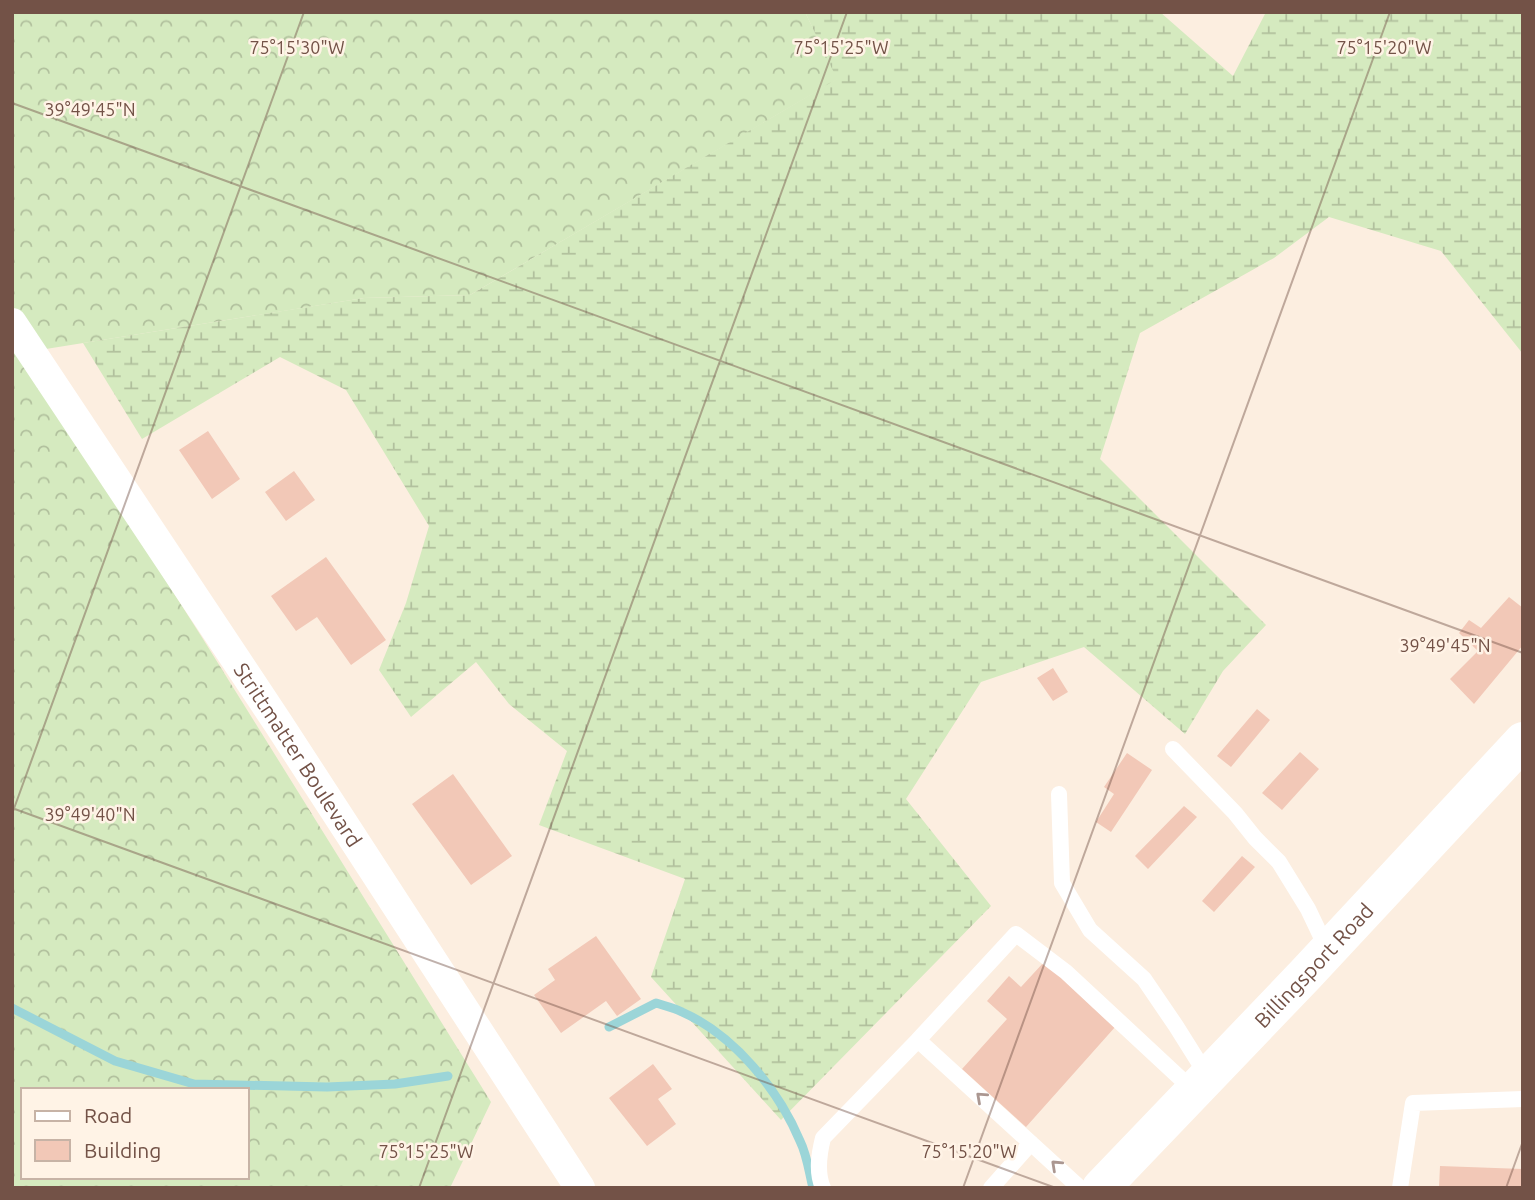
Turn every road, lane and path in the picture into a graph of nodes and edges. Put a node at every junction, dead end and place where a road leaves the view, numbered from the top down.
1 (12, 323) edge
2 (1523, 741) edge
3 (1173, 749) dead end
4 (1059, 794) dead end
5 (1328, 951) junction
6 (918, 1040) junction
7 (1201, 1084) junction
8 (1523, 1099) edge
9 (1031, 1143) junction
10 (580, 1188) edge
11 (823, 1188) edge
12 (991, 1188) edge
13 (1080, 1188) edge
14 (1101, 1188) edge
15 (1400, 1188) edge

1 - 10 street, Strittmatter Boulevard
2 - 5 street, Billingsport Road
3 - 5 lane
4 - 7 lane
5 - 7 street, Billingsport Road
6 - 7 lane
9 -> 6 lane
6 - 11 lane
7 - 14 street, Billingsport Road
8 - 15 lane
9 - 12 lane
13 -> 9 lane

